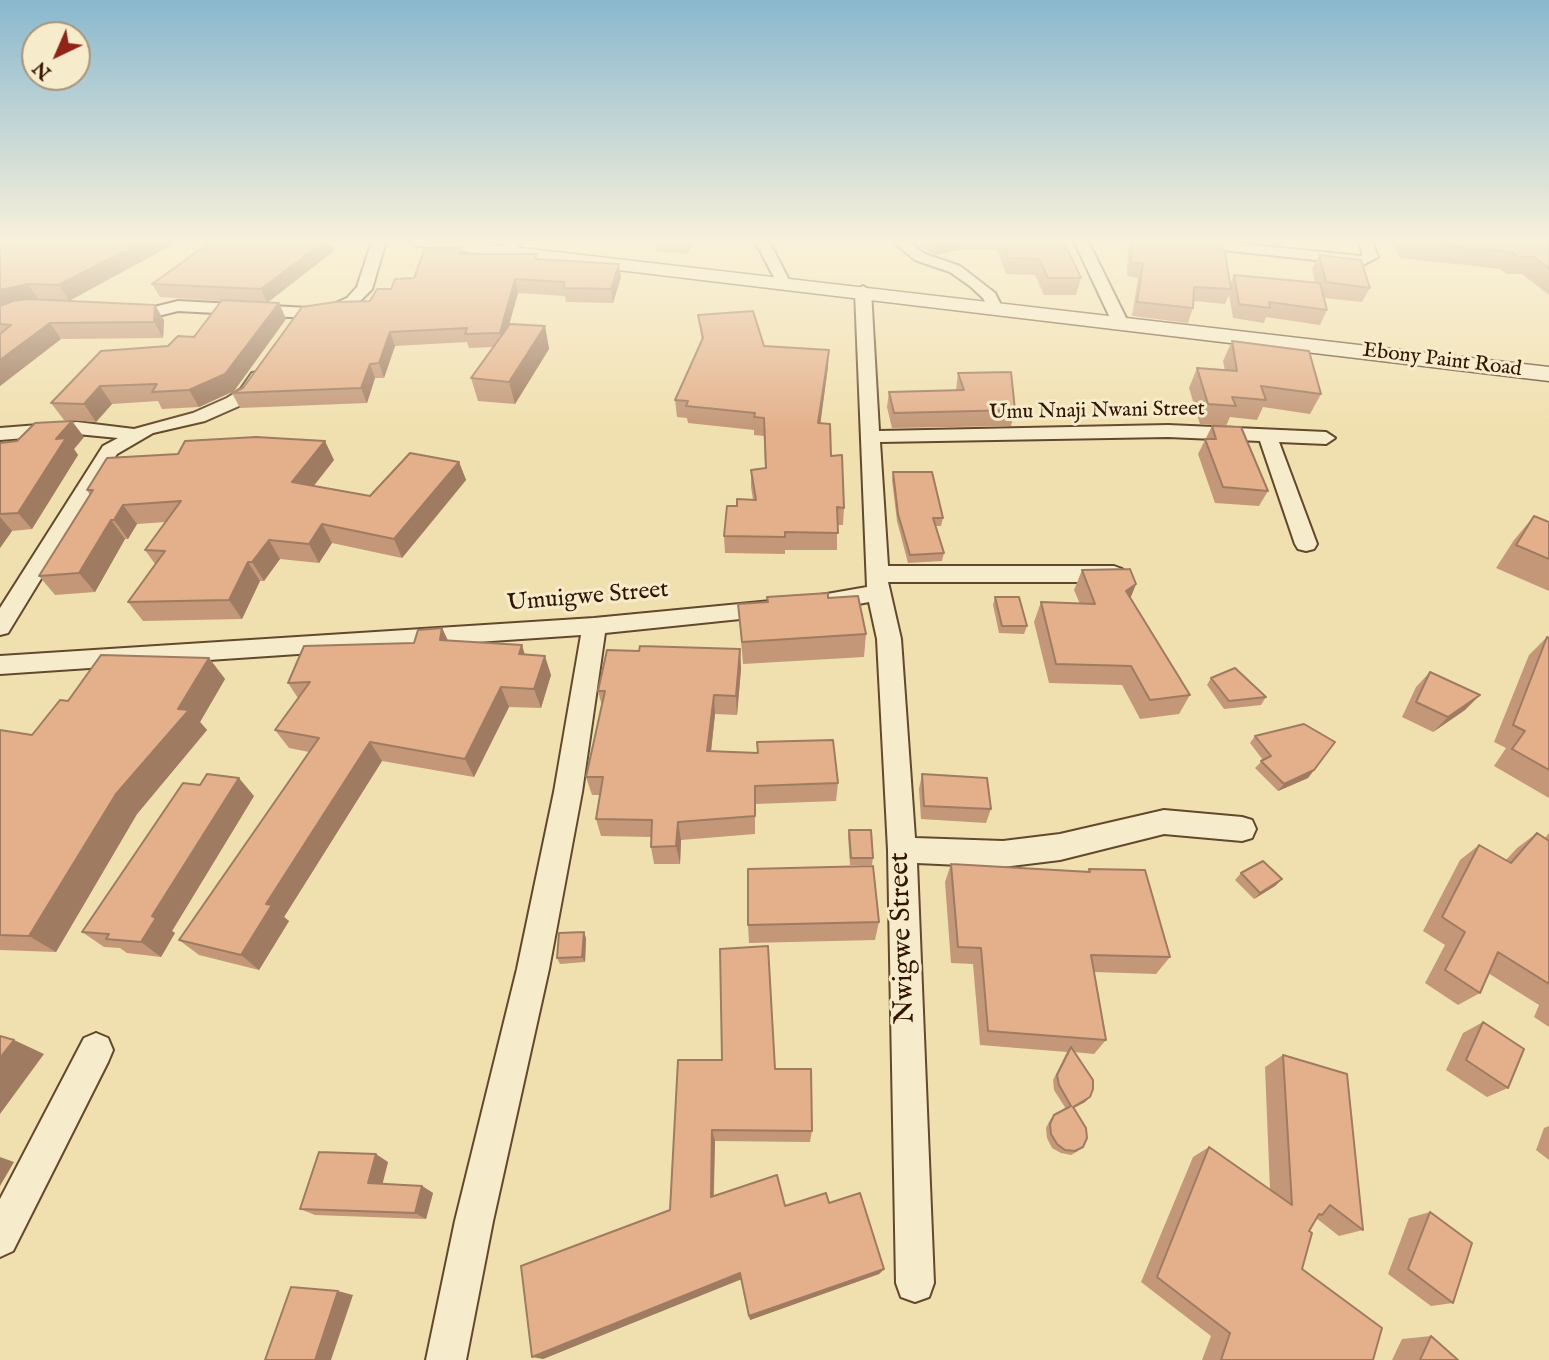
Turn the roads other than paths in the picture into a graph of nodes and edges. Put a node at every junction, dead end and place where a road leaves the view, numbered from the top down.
1 (344, 304) edge
2 (864, 304) edge
3 (973, 304) edge
4 (1112, 304) edge
5 (994, 307) joint
6 (106, 310) edge
7 (1120, 322) junction
8 (269, 361) edge
9 (1549, 374) edge
10 (0, 434) edge
11 (134, 435) junction
12 (1268, 436) junction
13 (869, 437) junction
14 (1326, 438) dead end
15 (1306, 544) dead end
16 (1122, 574) edge
17 (877, 584) junction
18 (594, 626) junction
19 (0, 628) edge
20 (0, 665) edge
21 (1242, 830) dead end
22 (902, 850) junction
23 (96, 1050) dead end
24 (0, 1238) edge
25 (915, 1283) dead end
26 (446, 1360) edge

1 - 6 street
2 - 13 street
3 - 5 street, Ebony Paint Road
4 - 7 street
5 - 7 street, Ebony Paint Road
7 - 9 street, Ebony Paint Road
8 - 11 street
10 - 11 street
11 - 19 street
12 - 13 street, Umu Nnaji Nwani Street
12 - 14 street, Umu Nnaji Nwani Street
12 - 15 street
13 - 17 street
16 - 17 street, Umuigwe Street
17 - 18 street, Umuigwe Street
17 - 22 street, Nwigwe Street
18 - 20 street, Umuigwe Street
18 - 26 street
21 - 22 street
22 - 25 street, Nwigwe Street
23 - 24 street

